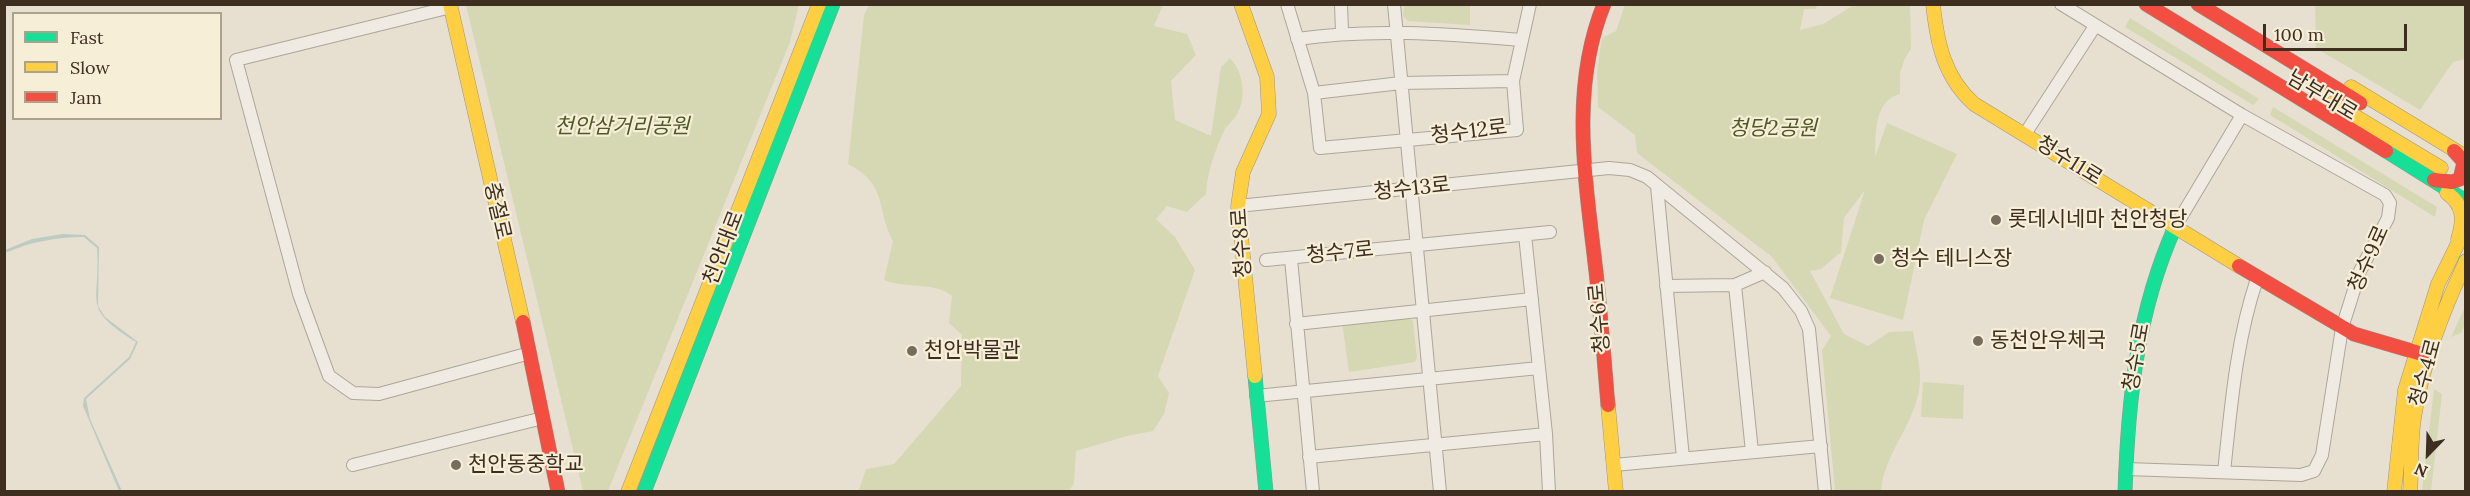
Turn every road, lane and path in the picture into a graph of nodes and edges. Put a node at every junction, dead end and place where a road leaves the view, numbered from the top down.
1 (819, 4) edge
2 (833, 4) edge
3 (1241, 4) edge
4 (1287, 4) edge
5 (1341, 4) edge
6 (1394, 4) edge
7 (1530, 4) edge
8 (1604, 4) edge
9 (1933, 4) edge
10 (2061, 4) edge
11 (2146, 4) edge
12 (2171, 4) edge
13 (2198, 4) edge
14 (2216, 4) edge
15 (450, 6) edge
16 (2095, 26) junction
17 (1395, 31) junction
18 (1342, 32) junction
19 (1297, 39) junction
20 (1520, 40) junction
21 (1513, 81) junction
22 (1401, 83) junction
23 (1314, 93) junction
24 (2242, 115) junction
25 (2025, 134) junction
26 (1406, 140) junction
27 (2455, 156) edge
28 (1587, 170) junction
29 (2428, 178) junction
30 (1657, 186) junction
31 (1413, 189) junction
32 (2466, 201) edge
33 (1238, 206) junction
34 (2175, 227) junction
35 (1550, 232) dead end
36 (2462, 234) edge
37 (1526, 235) junction
38 (1417, 245) junction
39 (1291, 259) junction
40 (1266, 260) dead end
41 (2465, 261) edge
42 (1765, 272) junction
43 (2258, 279) junction
44 (1735, 285) junction
45 (1666, 286) junction
46 (1532, 299) junction
47 (1423, 310) junction
48 (1296, 324) junction
49 (2342, 328) junction
50 (530, 353) junction
51 (2422, 354) junction
52 (1539, 368) junction
53 (1429, 377) junction
54 (1303, 392) junction
55 (1256, 396) junction
56 (543, 418) junction
57 (1546, 434) junction
58 (1436, 444) junction
59 (1821, 446) junction
60 (1752, 452) junction
61 (1309, 457) junction
62 (1683, 458) junction
63 (353, 465) dead end
64 (1614, 465) junction
65 (2126, 469) junction
66 (2224, 472) junction
67 (558, 492) edge
68 (628, 492) edge
69 (644, 492) edge
70 (1266, 492) edge
71 (1313, 492) edge
72 (1440, 492) edge
73 (1549, 492) edge
74 (1616, 492) edge
75 (1825, 492) edge
76 (2125, 492) edge
77 (2393, 492) edge
78 (2410, 492) edge

1 - 68 main road, 천안대로
2 - 69 main road, 천안대로
3 - 33 main road, 청수8로
4 - 19 street
5 - 18 street
6 - 17 street
7 - 20 street, 청수12로
8 - 28 main road, 청수6로
9 - 25 main road, 청수11로
10 - 16 street, 청수9로
11 - 29 main road
12 - 27 main road, 남부대로
13 - 27 main road, 남부대로
14 - 27 main road
15 - 50 main road, 충절로
15 - 50 street
16 - 24 street, 청수9로
16 - 25 street
17 - 18 street
17 - 20 street
17 - 22 street
18 - 19 street
19 - 23 street
20 - 21 street, 청수12로
21 - 22 street
21 - 26 street, 청수12로
22 - 23 street
22 - 26 street
23 - 26 street
24 - 34 street
24 - 49 street, 청수9로
25 - 34 main road, 청수11로
26 - 31 street
27 - 29 main road
28 - 30 street
28 - 31 street, 청수13로
28 - 64 main road, 청수6로
29 - 32 main road
29 - 36 main road
30 - 42 street
30 - 45 street
31 - 33 street, 청수13로
31 - 38 street
33 - 55 main road, 청수8로
34 - 43 main road, 청수11로
34 - 65 main road, 청수5로
35 - 37 street, 청수7로
36 - 51 main road
37 - 38 street, 청수7로
37 - 46 street
38 - 39 street, 청수7로
38 - 47 street
39 - 40 street
39 - 48 street, 청수7로
41 - 51 main road, 청수4로
42 - 44 street
42 - 59 street
43 - 49 main road, 청수11로
43 - 66 street
44 - 45 street
44 - 60 street
45 - 62 street
46 - 47 street
46 - 52 street
47 - 48 street
47 - 53 street
48 - 54 street, 청수7로
49 - 51 main road, 청수11로
49 - 66 street, 청수9로
50 - 56 main road, 충절로
51 - 77 main road
51 - 78 main road, 청수4로
52 - 53 street
52 - 57 street
53 - 54 street
53 - 58 street
54 - 55 street
54 - 61 street, 청수7로
55 - 70 main road, 청수8로
56 - 63 street
56 - 67 main road, 충절로
57 - 58 street
57 - 73 street
58 - 61 street
58 - 72 street
59 - 60 street
59 - 75 street
60 - 62 street
61 - 71 street, 청수7로
62 - 64 street
64 - 74 main road, 청수6로
65 - 66 street, 청수9로
65 - 76 main road, 청수5로

